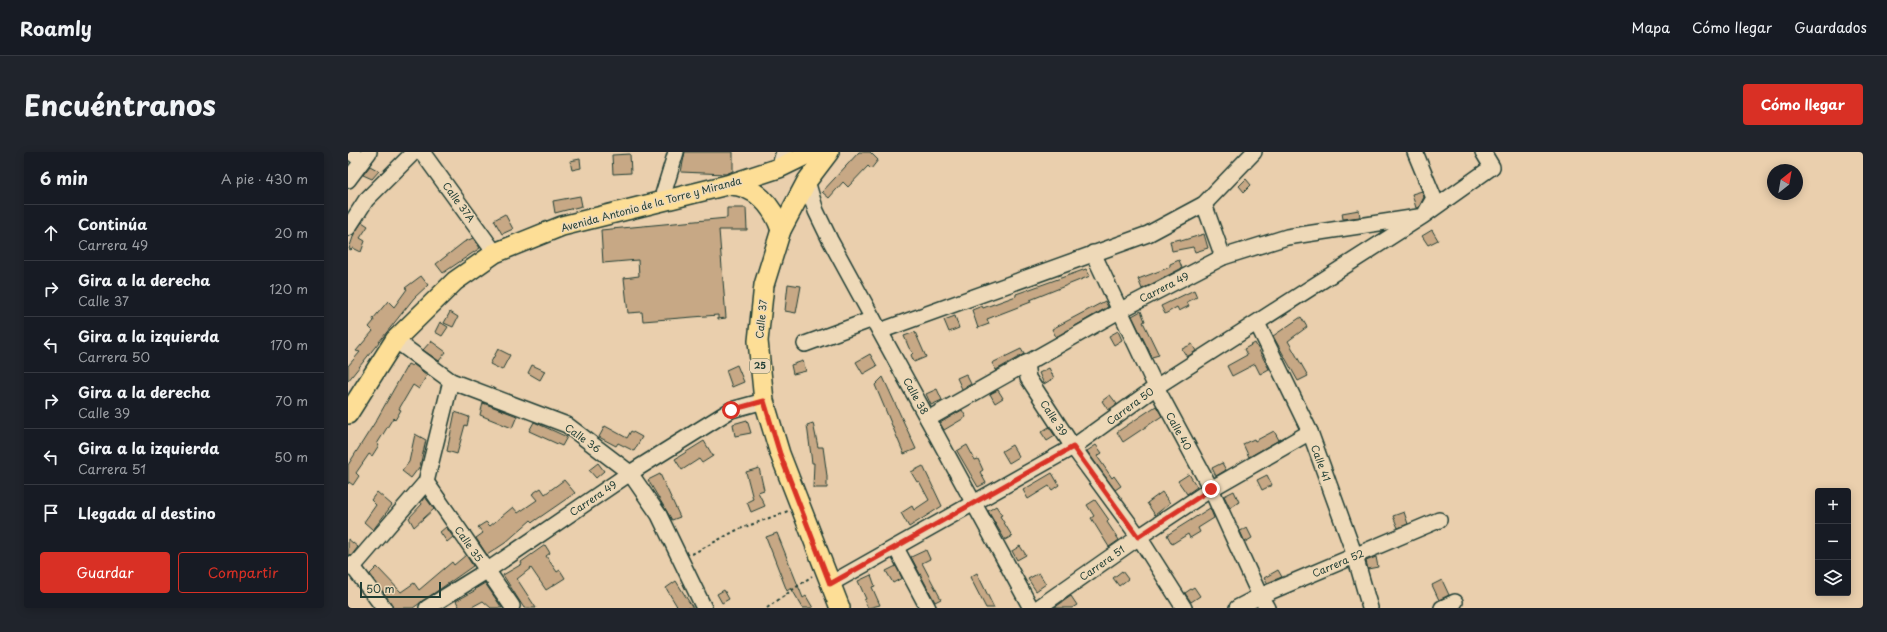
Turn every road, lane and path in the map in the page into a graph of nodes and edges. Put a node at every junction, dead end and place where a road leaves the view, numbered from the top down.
1 (414, 152) edge
2 (422, 152) edge
3 (676, 152) edge
4 (812, 152) edge
5 (828, 152) edge
6 (1254, 152) edge
7 (1415, 152) edge
8 (1483, 152) edge
9 (361, 155) edge
10 (781, 160) edge
11 (348, 180) edge
12 (807, 181) junction
13 (727, 185) junction
14 (661, 201) junction
15 (1204, 204) junction
16 (1423, 216) junction
17 (348, 228) edge
18 (781, 230) junction
19 (495, 253) junction
20 (1093, 253) junction
21 (1223, 257) junction
22 (1119, 311) junction
23 (1257, 323) junction
24 (876, 325) junction
25 (395, 340) junction
26 (805, 344) dead end
27 (1026, 363) junction
28 (451, 380) junction
29 (1156, 387) junction
30 (764, 401) junction
31 (348, 414) edge
32 (928, 419) junction
33 (1310, 432) junction
34 (1073, 447) junction
35 (630, 473) junction
36 (426, 482) junction
37 (1211, 489) junction
38 (974, 502) junction
39 (800, 507) junction
40 (1439, 520) dead end
41 (1138, 537) junction
42 (896, 548) junction
43 (1355, 556) junction
44 (680, 560) junction
45 (351, 565) edge
46 (488, 570) junction
47 (827, 576) junction
48 (1264, 602) edge
49 (512, 606) dead end
50 (384, 608) edge
51 (427, 608) edge
52 (704, 608) edge
53 (768, 608) edge
54 (840, 608) edge
55 (928, 608) edge
56 (1031, 608) edge
57 (1038, 608) edge
58 (1184, 608) edge
59 (1237, 608) edge
60 (1370, 608) edge

1 - 17 street
2 - 19 street, Calle 37A
3 - 14 street
4 - 10 main road, Avenida Antonio de la Torre y Miranda
5 - 12 main road, Calle 37 / 25
6 - 15 street
7 - 16 street
8 - 16 street, Carrera 50
9 - 11 street
10 - 13 main road, Avenida Antonio de la Torre y Miranda
12 - 18 main road, Calle 37 / 25
12 - 24 street, Calle 38
13 - 14 main road, Avenida Antonio de la Torre y Miranda
13 - 18 main road
14 - 19 main road, Avenida Antonio de la Torre y Miranda
15 - 20 street
15 - 21 street
16 - 21 street, Carrera 49
16 - 23 street, Carrera 50
18 - 30 main road, Calle 37 / 25
19 - 25 main road, Avenida Antonio de la Torre y Miranda
20 - 22 street, Calle 40
20 - 24 street
21 - 22 street, Carrera 49
22 - 27 street, Carrera 49
22 - 29 street, Calle 40
23 - 29 street, Carrera 50
23 - 33 street, Calle 41
24 - 26 street
24 - 32 street, Calle 38
25 - 28 street, Calle 36
25 - 31 main road, Avenida Antonio de la Torre y Miranda
27 - 32 street, Carrera 49
27 - 34 street, Calle 39
28 - 35 street, Calle 36
28 - 36 street
29 - 34 street, Carrera 50
29 - 37 street, Calle 40
30 - 35 street, Carrera 49
30 - 39 main road, Calle 37 / 25
32 - 38 street, Calle 38
33 - 37 street, Carrera 51
33 - 43 street, Calle 41
34 - 38 street, Carrera 50
34 - 41 street, Calle 39
35 - 44 street, Calle 36
35 - 46 street, Carrera 49
36 - 45 street
36 - 46 street, Calle 35
37 - 41 street, Carrera 51
37 - 48 street, Calle 40
38 - 42 street, Carrera 50
38 - 56 street, Calle 38
39 - 44 path
39 - 47 main road, Calle 37 / 25
40 - 43 street, Carrera 52
41 - 57 street, Carrera 51
41 - 58 street, Calle 39
42 - 47 street, Carrera 50
42 - 55 street
43 - 48 street, Carrera 52
43 - 60 street, Calle 41
44 - 52 street, Calle 36
45 - 50 street
46 - 49 street, Calle 35
46 - 51 street, Carrera 49
47 - 53 path
47 - 54 main road, Calle 37 / 25
48 - 59 street, Carrera 52

